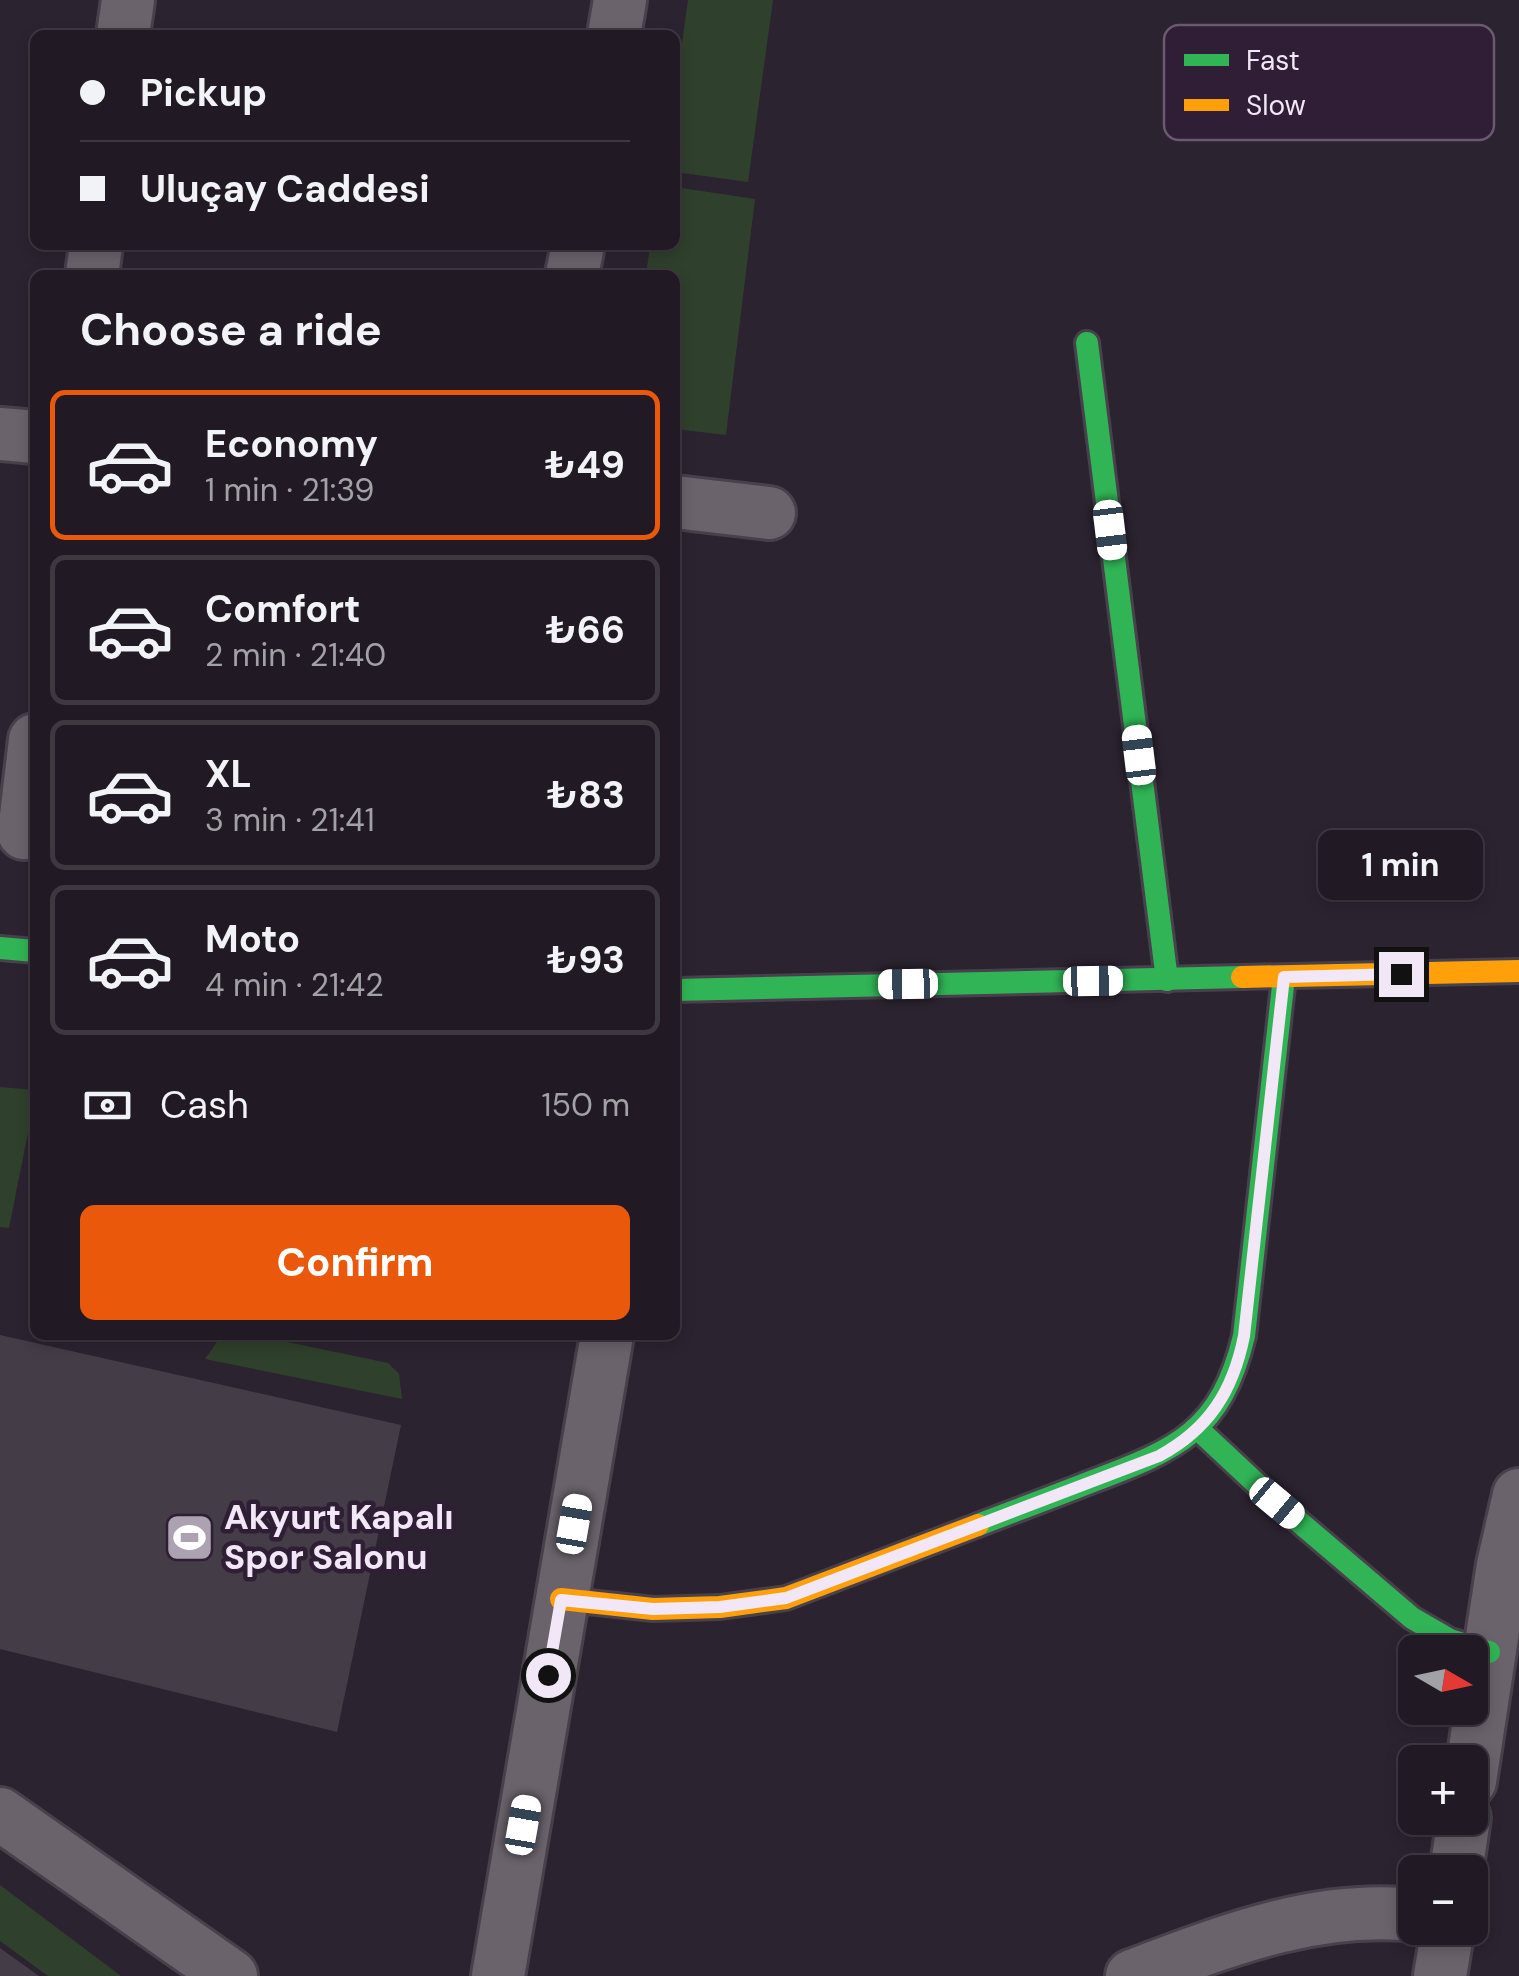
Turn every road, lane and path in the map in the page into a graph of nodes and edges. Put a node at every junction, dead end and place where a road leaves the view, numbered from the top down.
1 (128, 0) edge
2 (620, 0) edge
3 (125, 30) edge
4 (615, 30) edge
5 (1087, 343) dead end
6 (0, 434) edge
7 (30, 437) edge
8 (680, 503) edge
9 (769, 512) dead end
10 (30, 782) edge
11 (24, 832) dead end
12 (0, 948) edge
13 (30, 951) edge
14 (1519, 971) edge
15 (1284, 977) junction
16 (1167, 980) junction
17 (680, 990) edge
18 (606, 1340) edge
19 (1199, 1430) junction
20 (1519, 1495) edge
21 (1511, 1565) edge
22 (561, 1600) junction
23 (1490, 1652) junction
24 (1476, 1745) edge
25 (0, 1814) edge
26 (1398, 1915) edge
27 (1445, 1945) edge
28 (232, 1976) edge
29 (498, 1976) edge
30 (1132, 1976) edge
31 (1440, 1976) edge

1 - 3 street
2 - 4 street
5 - 16 street
6 - 7 street
8 - 9 street
10 - 11 street
12 - 13 street
14 - 15 street
15 - 16 street
15 - 19 street
16 - 17 street
18 - 22 street
19 - 22 street
19 - 23 street
20 - 21 street
21 - 23 street
22 - 29 street
23 - 24 street
25 - 28 street
26 - 30 street
27 - 31 street

